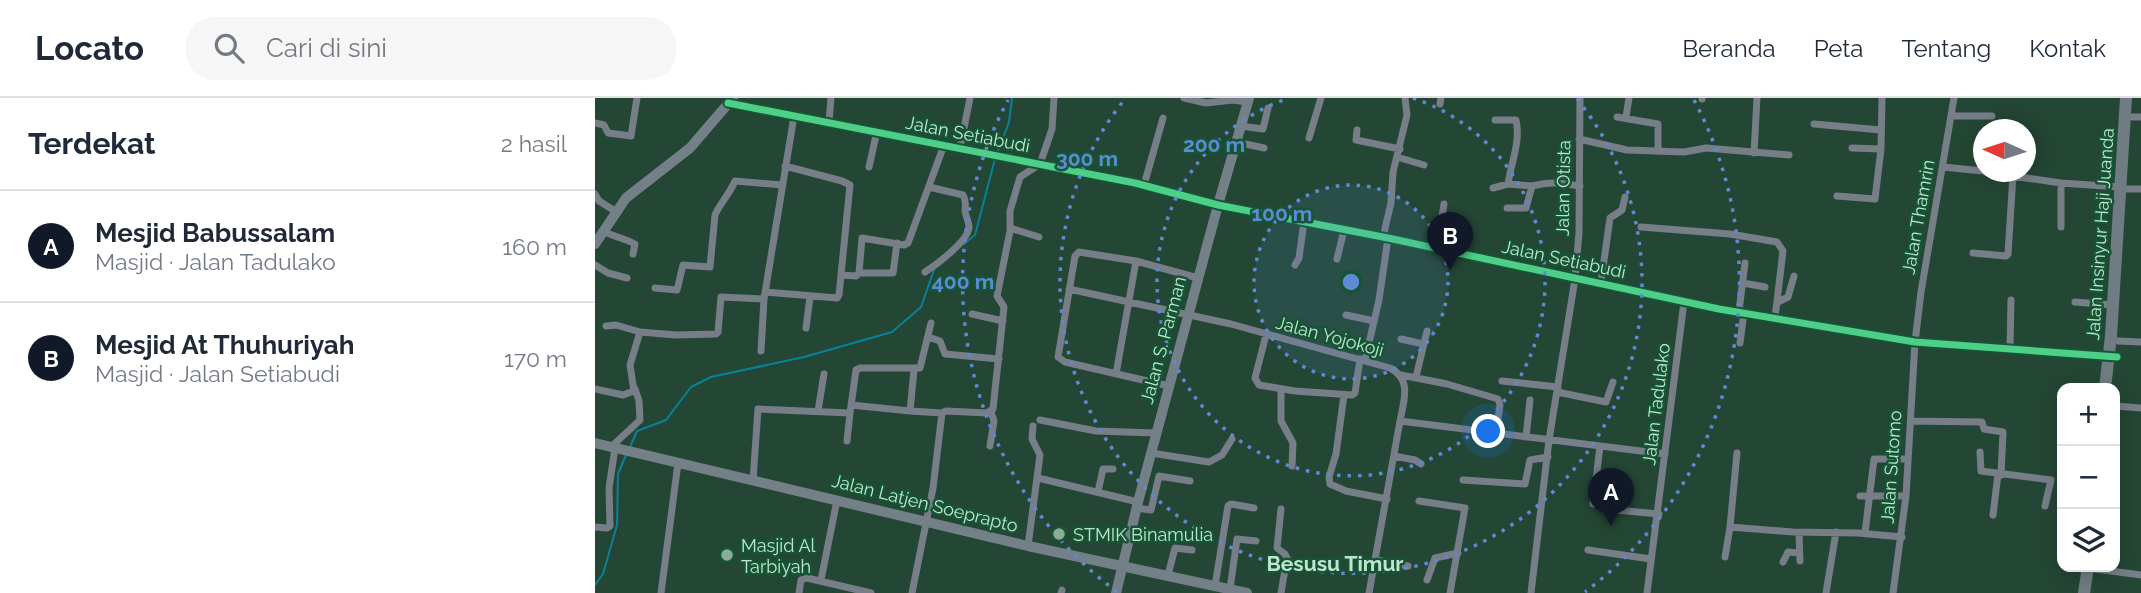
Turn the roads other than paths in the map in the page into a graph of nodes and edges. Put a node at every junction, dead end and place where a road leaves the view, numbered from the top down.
1 (637, 98) edge
2 (831, 98) edge
3 (970, 98) edge
4 (1054, 98) edge
5 (1184, 98) edge
6 (1321, 98) edge
7 (1405, 98) edge
8 (1580, 98) edge
9 (1629, 98) edge
10 (1757, 98) edge
11 (1882, 98) edge
12 (1954, 98) edge
13 (2126, 98) edge
14 (2133, 98) edge
15 (1233, 99) edge
16 (1248, 100) edge
17 (730, 101) edge
18 (1207, 101) edge
19 (1268, 108) dead end
20 (794, 116) junction
21 (1951, 116) junction
22 (1992, 116) dead end
23 (2136, 117) edge
24 (1163, 118) dead end
25 (1495, 120) dead end
26 (829, 122) junction
27 (595, 123) edge
28 (1814, 124) dead end
29 (1241, 126) junction
30 (1357, 130) dead end
31 (1881, 130) junction
32 (877, 131) junction
33 (1309, 138) dead end
34 (1579, 139) junction
35 (1236, 142) junction
36 (944, 145) junction
37 (960, 148) junction
38 (1263, 148) dead end
39 (1852, 148) dead end
40 (1881, 149) junction
41 (1658, 151) junction
42 (1398, 153) junction
43 (1754, 153) junction
44 (1789, 155) dead end
45 (1040, 164) junction
46 (1424, 165) dead end
47 (785, 166) junction
48 (869, 167) dead end
49 (1943, 167) junction
50 (1973, 170) edge
51 (2036, 178) edge
52 (2015, 182) edge
53 (2061, 183) junction
54 (1508, 184) junction
55 (782, 185) junction
56 (1144, 186) junction
57 (1532, 186) junction
58 (1580, 186) junction
59 (929, 187) junction
60 (1493, 188) dead end
61 (2123, 188) junction
62 (2141, 189) edge
63 (595, 194) edge
64 (1837, 196) dead end
65 (1625, 197) dead end
66 (1444, 204) dead end
67 (1217, 205) junction
68 (1507, 208) dead end
69 (615, 211) junction
70 (1304, 222) junction
71 (1641, 227) dead end
72 (2061, 227) dead end
73 (1010, 228) junction
74 (1344, 230) junction
75 (603, 231) junction
76 (1039, 237) dead end
77 (1385, 238) junction
78 (897, 243) junction
79 (595, 244) edge
80 (1437, 249) junction
81 (1973, 253) dead end
82 (633, 254) dead end
83 (1337, 259) dead end
84 (1136, 261) junction
85 (1745, 263) dead end
86 (595, 265) edge
87 (1295, 265) dead end
88 (925, 272) dead end
89 (859, 273) junction
90 (841, 275) junction
91 (1794, 276) dead end
92 (627, 278) dead end
93 (1198, 278) junction
94 (1575, 279) junction
95 (1601, 282) junction
96 (1743, 283) junction
97 (1765, 286) dead end
98 (655, 288) dead end
99 (1069, 289) junction
100 (765, 295) junction
101 (810, 297) junction
102 (2011, 300) dead end
103 (1129, 301) junction
104 (1684, 302) junction
105 (1778, 302) junction
106 (2075, 302) dead end
107 (2113, 304) junction
108 (1742, 312) junction
109 (972, 314) dead end
110 (1189, 314) junction
111 (1346, 315) dead end
112 (1775, 318) junction
113 (1003, 321) junction
114 (1374, 321) junction
115 (931, 323) dead end
116 (606, 326) dead end
117 (806, 328) dead end
118 (1427, 331) dead end
119 (640, 332) junction
120 (1266, 335) junction
121 (928, 337) junction
122 (1401, 339) dead end
123 (2118, 341) junction
124 (1915, 342) junction
125 (2141, 342) edge
126 (1740, 343) dead end
127 (1423, 344) junction
128 (2010, 349) junction
129 (761, 351) dead end
130 (2113, 357) junction
131 (999, 359) junction
132 (1363, 360) junction
133 (914, 370) junction
134 (824, 374) dead end
135 (1116, 374) junction
136 (1401, 375) junction
137 (1416, 377) junction
138 (1503, 381) dead end
139 (1613, 382) dead end
140 (2106, 383) edge
141 (2113, 383) edge
142 (1169, 386) junction
143 (595, 389) edge
144 (635, 389) junction
145 (1281, 389) junction
146 (1557, 389) junction
147 (1344, 395) junction
148 (1530, 400) dead end
149 (2120, 406) edge
150 (2141, 408) edge
151 (850, 409) junction
152 (818, 411) junction
153 (911, 411) junction
154 (991, 412) junction
155 (942, 413) junction
156 (1040, 420) dead end
157 (1400, 421) junction
158 (1911, 422) junction
159 (1033, 426) dead end
160 (1157, 433) junction
161 (1496, 433) junction
162 (1526, 437) junction
163 (1232, 439) dead end
164 (1549, 440) junction
165 (848, 441) dead end
166 (595, 443) edge
167 (990, 446) dead end
168 (1600, 446) junction
169 (614, 448) junction
170 (1980, 452) dead end
171 (1151, 453) junction
172 (1737, 453) dead end
173 (1665, 454) junction
174 (1394, 456) junction
175 (1548, 457) junction
176 (1909, 459) junction
177 (678, 463) junction
178 (1421, 464) dead end
179 (1292, 466) dead end
180 (1113, 469) dead end
181 (1145, 474) junction
182 (1999, 474) junction
183 (1159, 476) junction
184 (1038, 478) junction
185 (753, 480) junction
186 (1464, 480) dead end
187 (1190, 481) dead end
188 (1098, 492) junction
189 (1864, 496) junction
190 (1906, 496) junction
191 (1387, 499) junction
192 (837, 500) junction
193 (1419, 501) dead end
194 (1593, 504) dead end
195 (1137, 505) junction
196 (2045, 506) dead end
197 (1254, 508) dead end
198 (1281, 509) dead end
199 (1616, 510) dead end
200 (1659, 514) junction
201 (1993, 515) dead end
202 (925, 520) junction
203 (595, 527) edge
204 (1730, 527) junction
205 (1799, 533) junction
206 (1836, 533) junction
207 (1865, 533) junction
208 (1902, 537) junction
209 (1257, 541) dead end
210 (1028, 546) junction
211 (1192, 550) dead end
212 (1588, 550) dead end
213 (1799, 552) junction
214 (1458, 553) junction
215 (1725, 557) dead end
216 (1651, 559) junction
217 (1377, 560) junction
218 (1800, 561) dead end
219 (1783, 562) dead end
220 (1123, 566) junction
221 (1408, 566) dead end
222 (2084, 572) edge
223 (2086, 572) edge
224 (2120, 572) edge
225 (1168, 575) junction
226 (2141, 575) edge
227 (821, 580) junction
228 (1427, 580) dead end
229 (1215, 586) junction
230 (1230, 589) junction
231 (661, 593) edge
232 (799, 593) edge
233 (871, 593) edge
234 (912, 593) edge
235 (1116, 593) edge
236 (1247, 593) edge
237 (1281, 593) edge
238 (1369, 593) edge
239 (1450, 593) edge
240 (1531, 593) edge
241 (1647, 593) edge
242 (1826, 593) edge
243 (1893, 593) edge
244 (2077, 593) edge
245 (2084, 593) edge

1 - 27 street
2 - 26 street
3 - 37 street
4 - 45 street
5 - 18 street
6 - 33 street
7 - 42 street
8 - 34 street, Jalan Otista
9 - 41 street
10 - 43 street
11 - 31 street
12 - 21 street, Jalan Thamrin
13 - 61 main road, Jalan Insinyur Haji Juanda
14 - 23 main road, Jalan Insinyur Haji Juanda
15 - 16 street
15 - 18 street
16 - 29 street, Jalan S. Parman
17 - 20 street, Jalan Setiabudi
17 - 69 street
19 - 29 street
20 - 26 street, Jalan Setiabudi
20 - 47 street
21 - 22 street
21 - 49 street, Jalan Thamrin
23 - 61 main road, Jalan Insinyur Haji Juanda
24 - 56 street
25 - 54 street
26 - 32 street, Jalan Setiabudi
28 - 31 street
29 - 35 street, Jalan S. Parman
30 - 42 street
31 - 40 street
32 - 36 street, Jalan Setiabudi
32 - 48 street
34 - 41 street
34 - 58 street, Jalan Otista
35 - 38 street
35 - 67 street, Jalan S. Parman
36 - 37 street, Jalan Setiabudi
36 - 59 street
37 - 45 street, Jalan Setiabudi
39 - 40 street
40 - 64 street
41 - 43 street
42 - 46 street
42 - 77 street
43 - 44 street
45 - 56 street, Jalan Setiabudi
45 - 73 street
47 - 55 street
47 - 90 street
49 - 50 street
49 - 124 street, Jalan Thamrin
51 - 53 street
52 - 81 street
53 - 61 street
53 - 72 street
54 - 57 street
54 - 60 street
55 - 98 street
55 - 100 street
56 - 67 street, Jalan Setiabudi
57 - 58 street
57 - 68 street
58 - 94 street, Jalan Otista
59 - 78 street
59 - 88 street
61 - 62 street
61 - 107 main road, Jalan Insinyur Haji Juanda
61 - 123 main road, Jalan Insinyur Haji Juanda
63 - 69 street
65 - 95 street
66 - 80 street
67 - 70 street, Jalan Setiabudi
67 - 93 street, Jalan S. Parman
69 - 75 street
70 - 74 street, Jalan Setiabudi
70 - 87 street
71 - 105 street
73 - 76 street
73 - 113 street
74 - 77 street, Jalan Setiabudi
74 - 83 street
75 - 79 street
75 - 82 street
77 - 80 street, Jalan Setiabudi
77 - 114 street
78 - 89 street
78 - 89 street
80 - 94 street, Jalan Setiabudi
84 - 93 street
84 - 99 street
84 - 103 street
85 - 96 street
86 - 92 street
89 - 90 street
90 - 101 street
91 - 105 street
93 - 110 street, Jalan S. Parman
94 - 95 street, Jalan Setiabudi
94 - 146 street, Jalan Otista
95 - 104 street, Jalan Setiabudi
96 - 97 street
96 - 108 street
99 - 103 street, Jalan Yojokoji
99 - 135 street
100 - 101 street
100 - 119 street
100 - 129 street
101 - 117 street
102 - 128 street
103 - 110 street, Jalan Yojokoji
103 - 135 street
104 - 108 street, Jalan Setiabudi
104 - 173 street, Jalan Tadulako
105 - 112 street
106 - 107 street
107 - 130 main road, Jalan Insinyur Haji Juanda
108 - 112 street, Jalan Setiabudi
108 - 126 street
109 - 113 street
110 - 120 street, Jalan Yojokoji
110 - 142 street, Jalan S. Parman
111 - 114 street
112 - 124 street, Jalan Setiabudi
113 - 131 street
114 - 132 street
115 - 121 street
116 - 119 street
118 - 127 street
119 - 144 street
120 - 132 street, Jalan Yojokoji
120 - 145 street
121 - 131 street
121 - 133 street
122 - 127 street
123 - 125 street
123 - 130 main road, Jalan Insinyur Haji Juanda
124 - 128 street, Jalan Setiabudi
124 - 158 street, Jalan Sutomo
127 - 137 street
128 - 130 street, Jalan Setiabudi
130 - 140 main road
130 - 141 main road
131 - 154 street
132 - 136 street, Jalan Yojokoji
132 - 147 street
133 - 151 street
133 - 153 street
134 - 152 street
135 - 142 street
136 - 137 street
136 - 157 street, Jalan Yojokoji
137 - 161 street
138 - 146 street
139 - 146 street
142 - 160 street, Jalan S. Parman
143 - 144 street
144 - 169 street
145 - 147 street
145 - 179 street
146 - 164 street, Jalan Otista
147 - 191 street
148 - 162 street
149 - 150 street
151 - 152 street
151 - 153 street
151 - 165 street
152 - 185 street
153 - 155 street
154 - 155 street
154 - 167 street
155 - 202 street
156 - 160 street
157 - 161 street
157 - 174 street, Jalan Yojokoji
158 - 176 street, Jalan Sutomo
158 - 182 street
159 - 184 street
160 - 171 street, Jalan S. Parman
161 - 162 street
162 - 164 street
163 - 171 street
164 - 168 street
164 - 175 street, Jalan Otista
166 - 169 street, Jalan Latjen Soeprapto
168 - 173 street
168 - 194 street
169 - 177 street, Jalan Latjen Soeprapto
169 - 203 street
170 - 182 street
171 - 181 street, Jalan S. Parman
172 - 204 street
173 - 200 street, Jalan Tadulako
174 - 178 street
174 - 191 street, Jalan Yojokoji
175 - 186 street
175 - 240 street, Jalan Otista
176 - 189 street
176 - 190 street, Jalan Sutomo
177 - 185 street, Jalan Latjen Soeprapto
177 - 231 street
180 - 188 street
181 - 183 street
181 - 195 street, Jalan S. Parman
182 - 196 street
182 - 201 street
183 - 187 street
183 - 195 street
184 - 188 street
184 - 210 street
185 - 192 street, Jalan Latjen Soeprapto
188 - 195 street
189 - 190 street
189 - 207 street
190 - 208 street, Jalan Sutomo
191 - 217 street, Jalan Yojokoji
192 - 202 street, Jalan Latjen Soeprapto
192 - 227 street
193 - 214 street
195 - 220 street, Jalan S. Parman
197 - 229 street
198 - 237 street
199 - 200 street
200 - 216 street, Jalan Tadulako
202 - 210 street, Jalan Latjen Soeprapto
202 - 234 street
204 - 205 street
204 - 215 street
205 - 206 street
205 - 213 street
206 - 207 street
206 - 242 street
207 - 208 street
208 - 243 street, Jalan Sutomo
209 - 230 street
210 - 220 street, Jalan Latjen Soeprapto
211 - 225 street
212 - 216 street
213 - 218 street
213 - 219 street
214 - 228 street
214 - 239 street
216 - 241 street, Jalan Tadulako
217 - 221 street
217 - 238 street, Jalan Yojokoji
220 - 225 street, Jalan Latjen Soeprapto
220 - 235 street, Jalan S. Parman
222 - 244 main road
223 - 245 main road
224 - 226 street
225 - 229 street, Jalan Latjen Soeprapto
227 - 232 street
227 - 233 street
229 - 230 street, Jalan Latjen Soeprapto
230 - 236 street, Jalan Latjen Soeprapto

